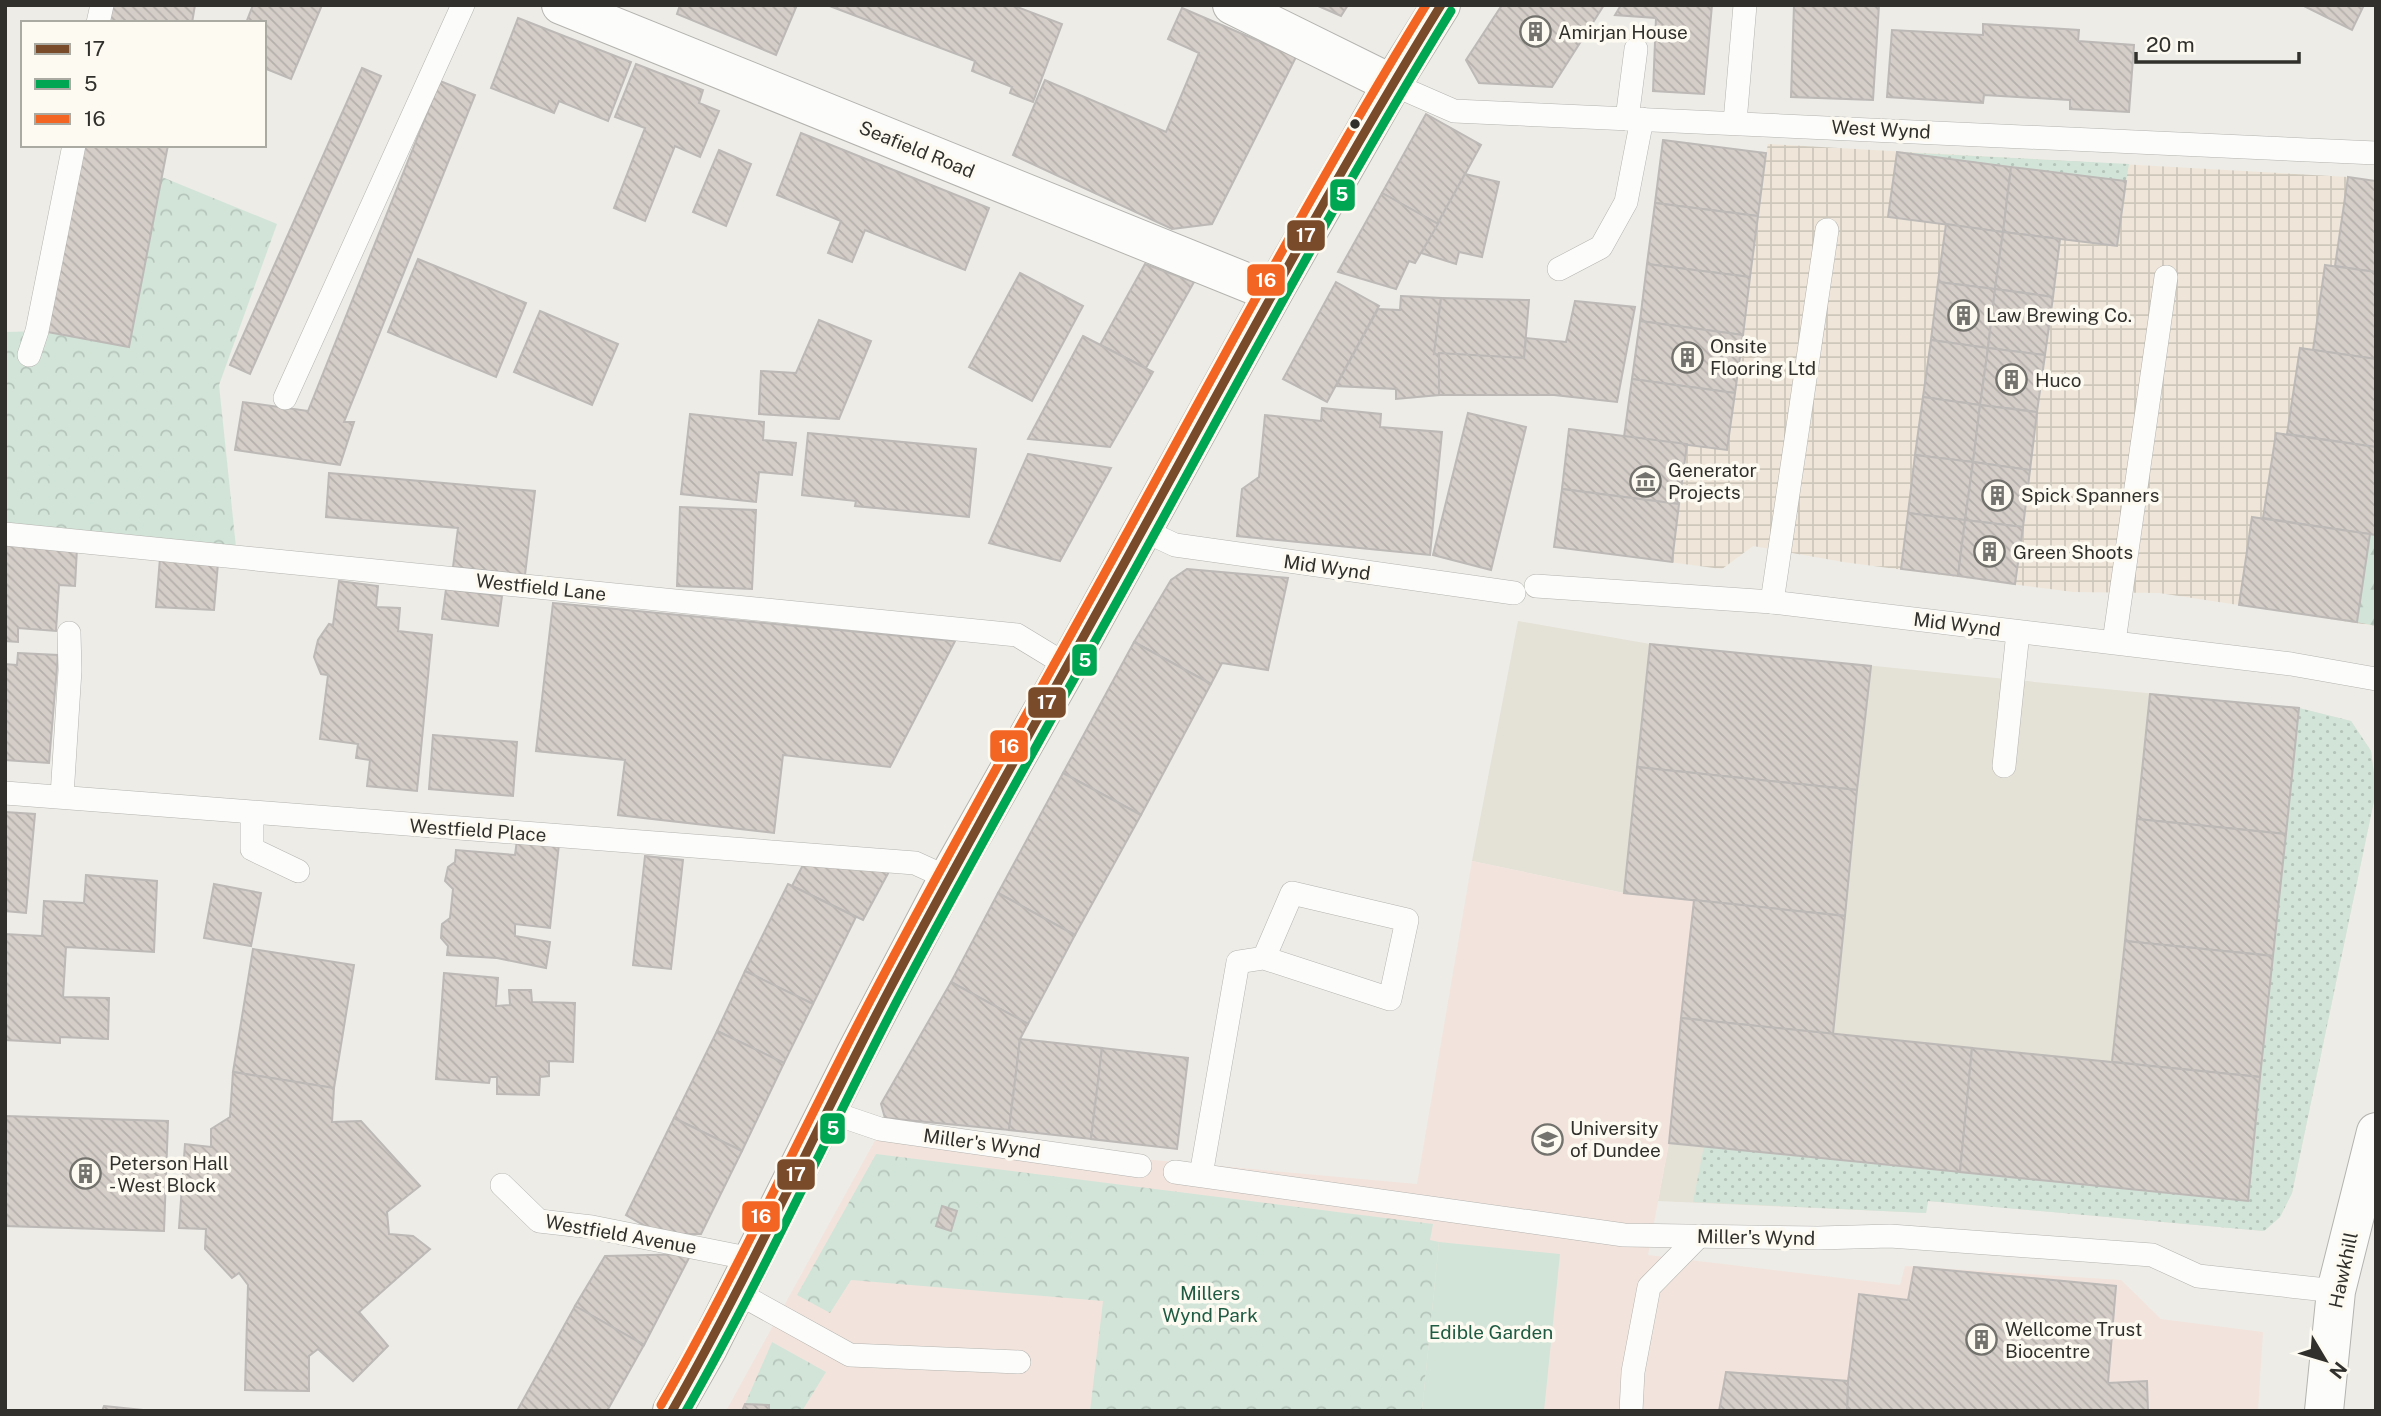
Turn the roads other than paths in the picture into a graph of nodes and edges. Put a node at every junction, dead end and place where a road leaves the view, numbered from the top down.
1 (463, 5) edge
2 (561, 5) edge
3 (1232, 5) edge
4 (1441, 5) edge
5 (1745, 5) edge
6 (1636, 49) dead end
7 (1392, 84) junction
8 (1635, 119) junction
9 (1735, 122) junction
10 (74, 147) edge
11 (2376, 153) edge
12 (1827, 230) dead end
13 (1559, 269) dead end
14 (2166, 277) dead end
15 (1273, 293) junction
16 (29, 355) dead end
17 (285, 398) dead end
18 (1143, 530) junction
19 (5, 534) edge
20 (1536, 586) dead end
21 (1514, 593) dead end
22 (1772, 602) junction
23 (2018, 632) junction
24 (69, 633) dead end
25 (2114, 642) junction
26 (1068, 666) junction
27 (2376, 679) edge
28 (2004, 766) dead end
29 (5, 793) edge
30 (62, 796) junction
31 (252, 813) junction
32 (298, 871) dead end
33 (948, 878) junction
34 (1264, 958) junction
35 (827, 1111) junction
36 (2376, 1132) edge
37 (1140, 1166) dead end
38 (1175, 1172) dead end
39 (1201, 1175) junction
40 (502, 1185) dead end
41 (1699, 1236) junction
42 (744, 1276) junction
43 (2336, 1292) junction
44 (1019, 1362) dead end
45 (2332, 1410) edge
46 (672, 1411) edge
47 (1631, 1411) edge

1 - 17 lane
2 - 15 street, Seafield Road
3 - 7 street
4 - 7 street
5 - 9 lane
6 - 8 lane
7 - 8 lane, West Wynd
7 - 15 street
8 - 9 lane, West Wynd
8 - 13 lane
9 - 11 lane, West Wynd
10 - 16 lane
12 - 22 lane
14 - 25 lane
15 - 18 street
18 - 21 lane, Mid Wynd
18 - 26 street
19 - 26 lane, Westfield Lane
20 - 22 lane, Mid Wynd
22 - 23 lane, Mid Wynd
23 - 25 lane, Mid Wynd
23 - 28 lane
24 - 30 lane
25 - 27 lane, Mid Wynd
26 - 33 street
29 - 30 lane, Westfield Place
30 - 31 lane, Westfield Place
31 - 32 lane
31 - 33 lane, Westfield Place
33 - 35 street
34 - 34 lane
34 - 39 lane
35 - 37 lane, Miller's Wynd
35 - 42 street
36 - 43 street, Hawkhill
38 - 39 lane, Miller's Wynd
39 - 41 lane, Miller's Wynd
40 - 42 lane, Westfield Avenue
41 - 43 lane, Miller's Wynd
41 - 47 lane
42 - 44 lane, Westfield Avenue
42 - 46 street
43 - 45 street, Hawkhill

